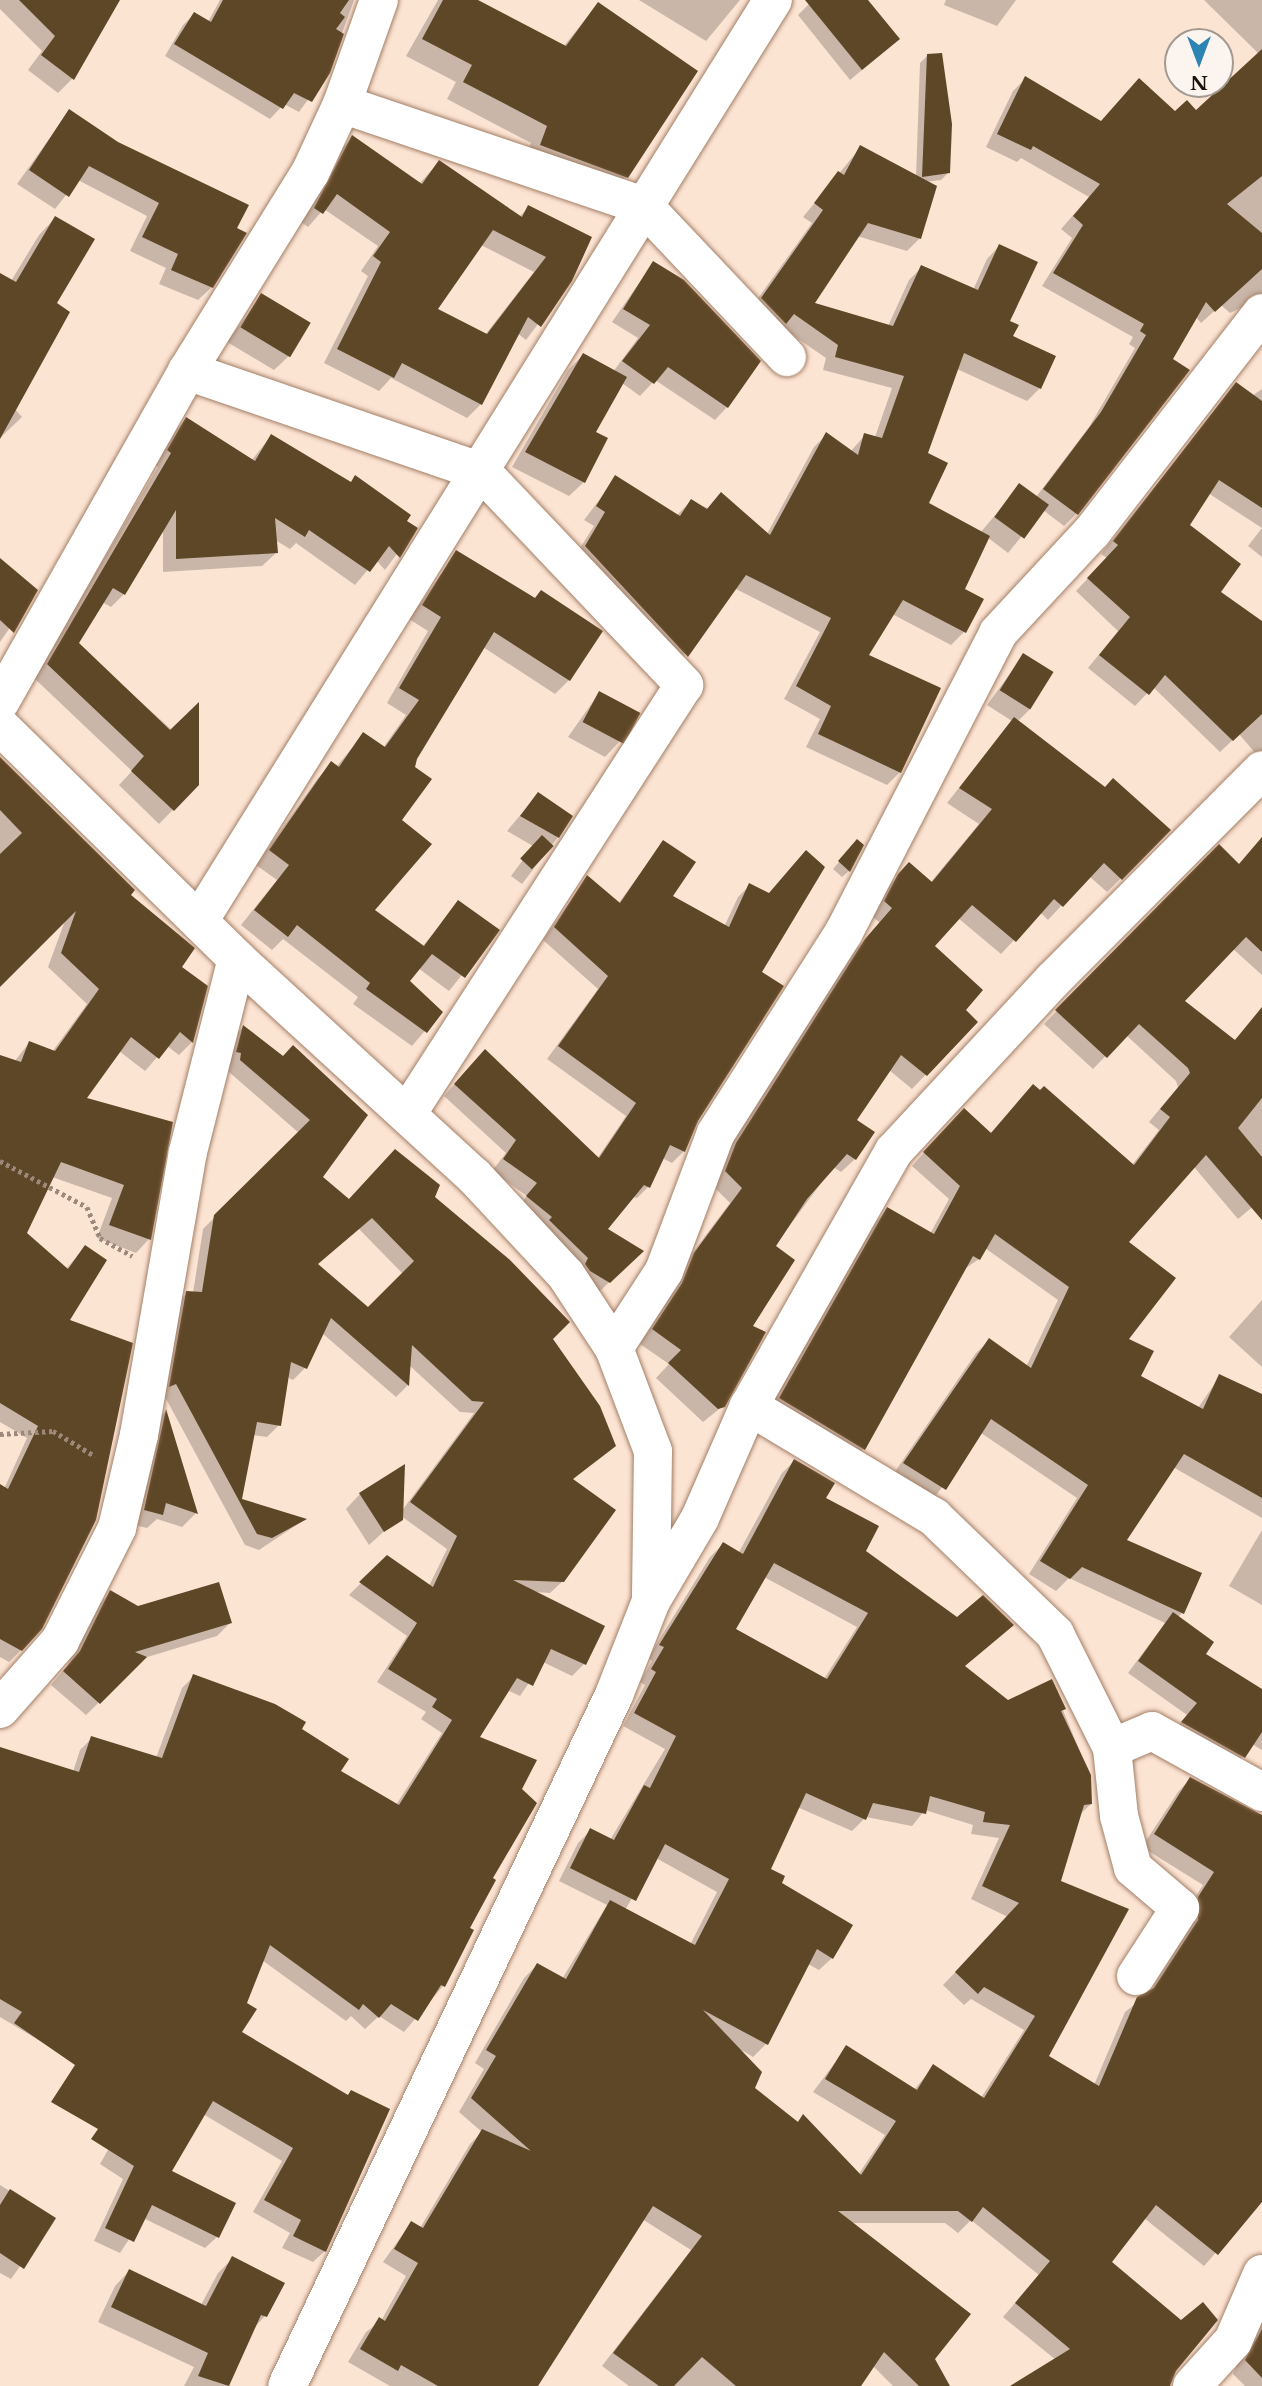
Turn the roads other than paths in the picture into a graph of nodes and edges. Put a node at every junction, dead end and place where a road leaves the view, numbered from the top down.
1 (379, 0) edge
2 (773, 0) edge
3 (342, 104) junction
4 (644, 206) junction
5 (1262, 313) edge
6 (787, 357) dead end
7 (187, 371) junction
8 (482, 472) junction
9 (0, 702) edge
10 (0, 726) edge
11 (1262, 770) edge
12 (199, 921) junction
13 (237, 959) junction
14 (407, 1114) junction
15 (614, 1348) junction
16 (750, 1406) junction
17 (651, 1601) junction
18 (0, 1709) edge
19 (1112, 1748) junction
20 (1262, 1792) edge
21 (1136, 1976) dead end
22 (1262, 2274) edge
23 (287, 2386) edge
24 (1192, 2386) edge

1 - 3 street
2 - 4 street
3 - 4 street
3 - 7 street
4 - 6 street
4 - 8 street
5 - 15 street
7 - 8 street
7 - 9 street
8 - 12 street
8 - 14 street
10 - 12 street
11 - 16 street
12 - 13 street
13 - 14 street
13 - 18 street
14 - 15 street
15 - 17 street
16 - 17 street
16 - 19 street
17 - 23 street
19 - 20 street
19 - 21 street
22 - 24 street

